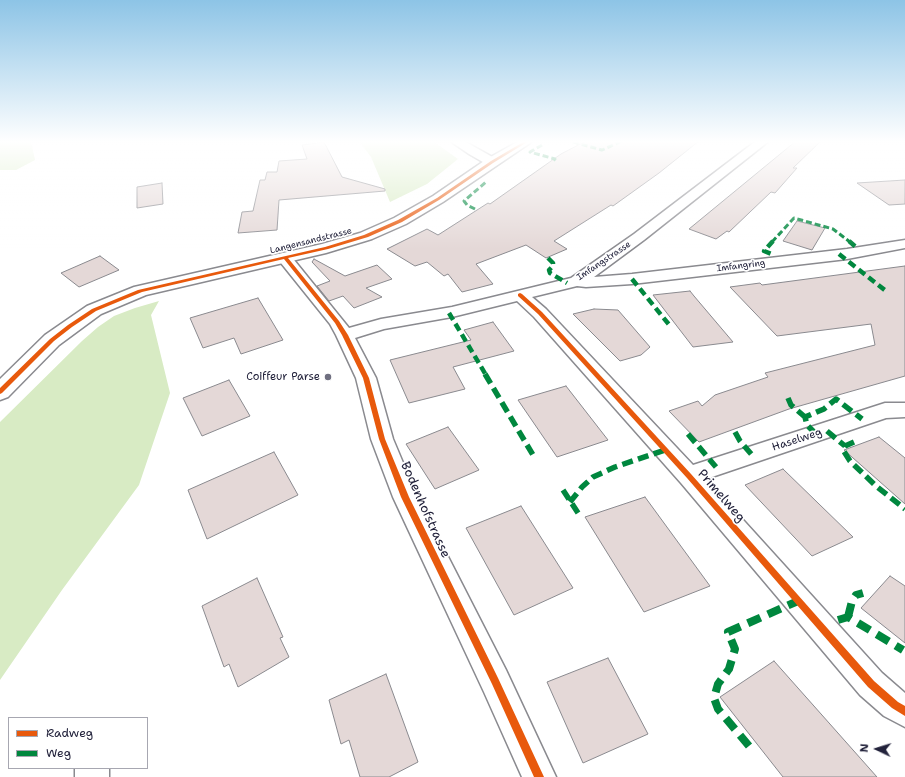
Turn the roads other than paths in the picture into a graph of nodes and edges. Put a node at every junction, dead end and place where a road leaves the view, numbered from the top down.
1 (470, 177) edge
2 (716, 177) edge
3 (905, 244) edge
4 (285, 258) junction
5 (577, 280) junction
6 (520, 295) junction
7 (345, 334) junction
8 (0, 392) edge
9 (905, 410) edge
10 (689, 476) junction
11 (905, 711) edge
12 (539, 777) edge

1 - 4 street, Langensandstrasse
2 - 5 street, Imfangstrasse
3 - 5 street, Imfangring
4 - 7 street, Bodenhofstrasse
4 - 8 street, Langensandstrasse
5 - 6 street, Imfangstrasse
6 - 7 street, Imfangstrasse
6 - 10 street, Primelweg
7 - 12 street, Bodenhofstrasse
9 - 10 street, Haselweg
10 - 11 street, Primelweg

